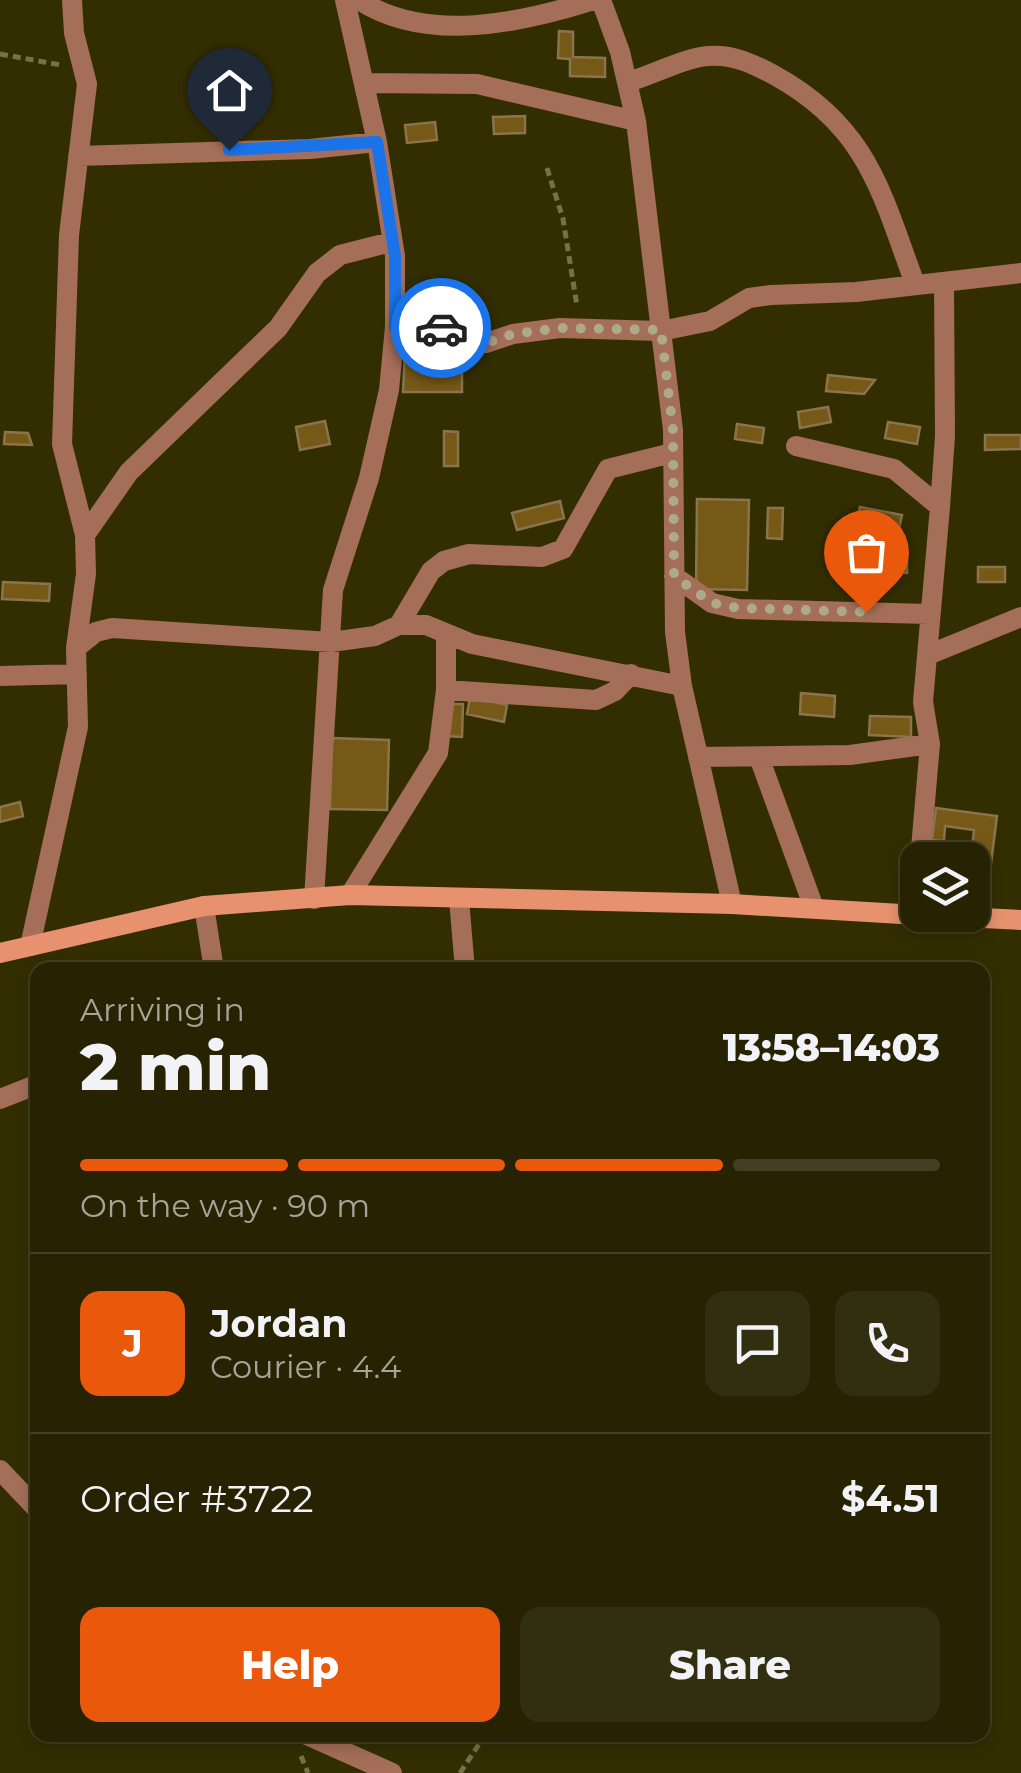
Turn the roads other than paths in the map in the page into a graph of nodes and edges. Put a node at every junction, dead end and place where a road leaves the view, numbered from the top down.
1 (72, 0) edge
2 (345, 0) edge
3 (359, 0) edge
4 (597, 0) edge
5 (628, 82) junction
6 (364, 83) junction
7 (636, 121) junction
8 (377, 142) junction
9 (78, 156) junction
10 (391, 242) junction
11 (1021, 273) edge
12 (944, 282) junction
13 (915, 284) junction
14 (395, 327) junction
15 (661, 330) junction
16 (796, 446) dead end
17 (672, 453) junction
18 (940, 508) junction
19 (85, 535) junction
20 (674, 576) junction
21 (928, 614) junction
22 (1021, 618) edge
23 (399, 625) junction
24 (446, 634) junction
25 (330, 642) junction
26 (76, 648) junction
27 (928, 655) junction
28 (76, 674) junction
29 (631, 674) junction
30 (0, 676) edge
31 (682, 686) junction
32 (446, 690) junction
33 (930, 744) junction
34 (698, 757) junction
35 (759, 757) junction
36 (922, 842) edge
37 (350, 895) junction
38 (459, 898) junction
39 (314, 899) junction
40 (732, 904) junction
41 (204, 906) junction
42 (814, 908) junction
43 (900, 913) edge
44 (990, 918) edge
45 (1021, 920) edge
46 (30, 946) junction
47 (0, 953) edge
48 (213, 962) edge
49 (464, 962) edge
50 (30, 1087) edge
51 (0, 1099) edge
52 (0, 1470) edge
53 (30, 1502) edge
54 (323, 1742) edge
55 (392, 1773) edge

1 - 9 street
2 - 6 street
3 - 4 street
4 - 5 street
5 - 7 street
5 - 13 street
6 - 7 street
6 - 8 street
7 - 15 street
8 - 9 street
8 - 10 street
9 - 19 street
10 - 14 street
10 - 19 street
11 - 12 street
12 - 13 street
12 - 18 street
13 - 15 street
14 - 15 street
14 - 25 street
15 - 17 street
16 - 18 street
17 - 20 street
17 - 23 street
18 - 21 street
19 - 26 street
20 - 21 street
20 - 31 street
21 - 27 street
22 - 27 street
23 - 24 street
23 - 25 street
24 - 29 street
24 - 32 street
25 - 26 street
25 - 39 street
26 - 28 street
27 - 33 street
28 - 30 street
28 - 46 street
29 - 31 street
29 - 32 street
31 - 34 street
32 - 37 street
33 - 35 street
33 - 36 street
34 - 35 street
34 - 40 street
35 - 42 street
37 - 38 street
37 - 39 street
38 - 40 street
38 - 49 street
39 - 41 street
40 - 42 street
41 - 46 street
41 - 48 street
42 - 43 street
44 - 45 street
46 - 47 street
50 - 51 street
52 - 53 street
54 - 55 street

